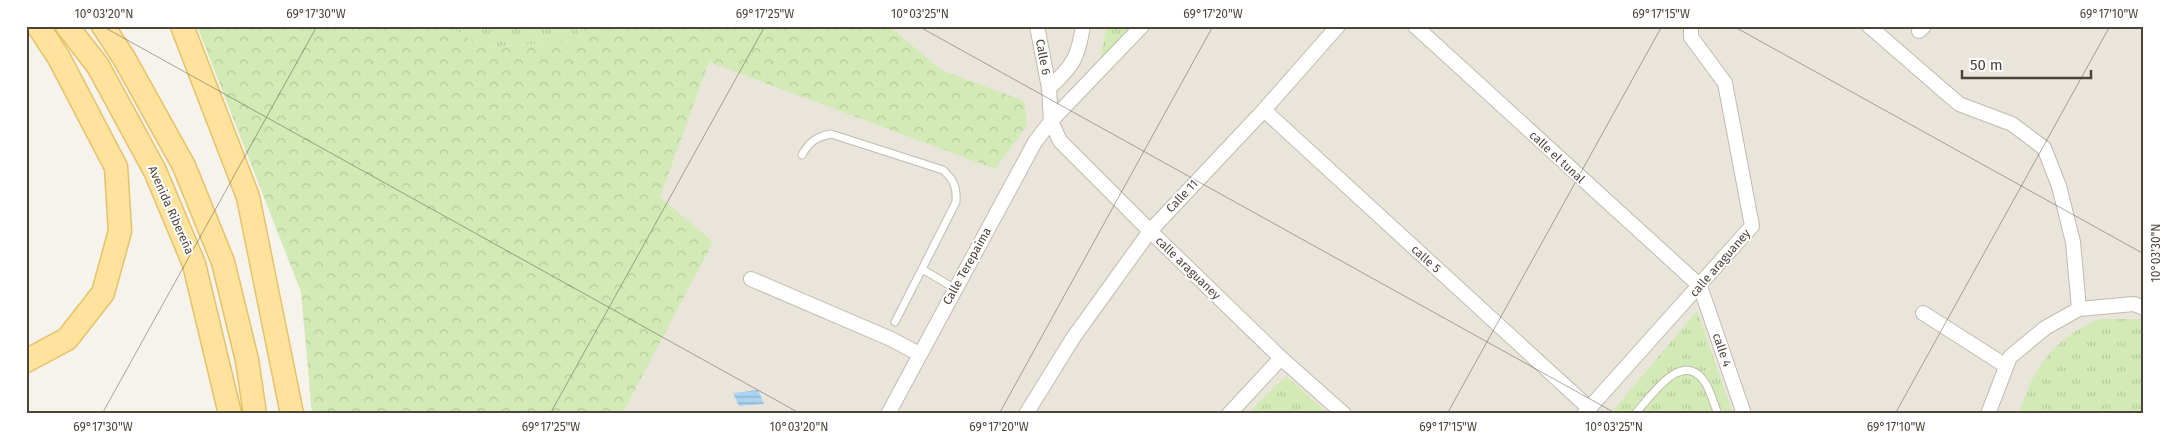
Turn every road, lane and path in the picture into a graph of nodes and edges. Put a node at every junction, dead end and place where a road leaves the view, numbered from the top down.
1 (38, 26) edge
2 (67, 26) edge
3 (103, 26) edge
4 (182, 26) edge
5 (1037, 26) edge
6 (1083, 26) edge
7 (1142, 26) edge
8 (1338, 26) edge
9 (1415, 26) edge
10 (1681, 26) edge
11 (1870, 26) edge
12 (1691, 32) edge
13 (1049, 88) junction
14 (1264, 110) junction
15 (1051, 121) junction
16 (802, 155) dead end
17 (1150, 231) junction
18 (922, 269) junction
19 (751, 279) dead end
20 (1700, 286) junction
21 (954, 288) junction
22 (2144, 308) edge
23 (2079, 309) junction
24 (1923, 313) dead end
25 (895, 322) dead end
26 (919, 354) junction
27 (1281, 358) junction
28 (26, 361) edge
29 (2006, 366) junction
30 (1590, 412) edge
31 (230, 414) edge
32 (255, 414) edge
33 (292, 414) edge
34 (888, 414) edge
35 (1026, 414) edge
36 (1229, 414) edge
37 (1344, 414) edge
38 (1635, 414) edge
39 (1718, 414) edge
40 (1744, 414) edge
41 (1988, 414) edge

1 - 28 main road
2 - 31 main road, Avenida Ribereña
3 - 32 main road
4 - 33 main road
5 - 13 street, Calle 6
6 - 13 street
7 - 15 street, Calle Terepaima
8 - 14 street, Calle 11
9 - 20 street, calle el tunal
10 - 12 street
11 - 23 street
12 - 20 street, calle araguaney
13 - 15 street
14 - 17 street, Calle 11
14 - 30 street, calle 5
15 - 17 street
15 - 21 street, Calle Terepaima
16 - 18 lane
17 - 27 street, calle araguaney
17 - 35 street, calle araguaney
18 - 21 lane
18 - 25 lane
19 - 26 street
20 - 30 street, calle araguaney
20 - 40 street, calle 4
21 - 26 street, Calle Terepaima
22 - 23 street
23 - 29 street
24 - 29 street
26 - 34 street, Calle Terepaima
27 - 36 street
27 - 37 street, calle araguaney
29 - 41 street
38 - 39 lane

